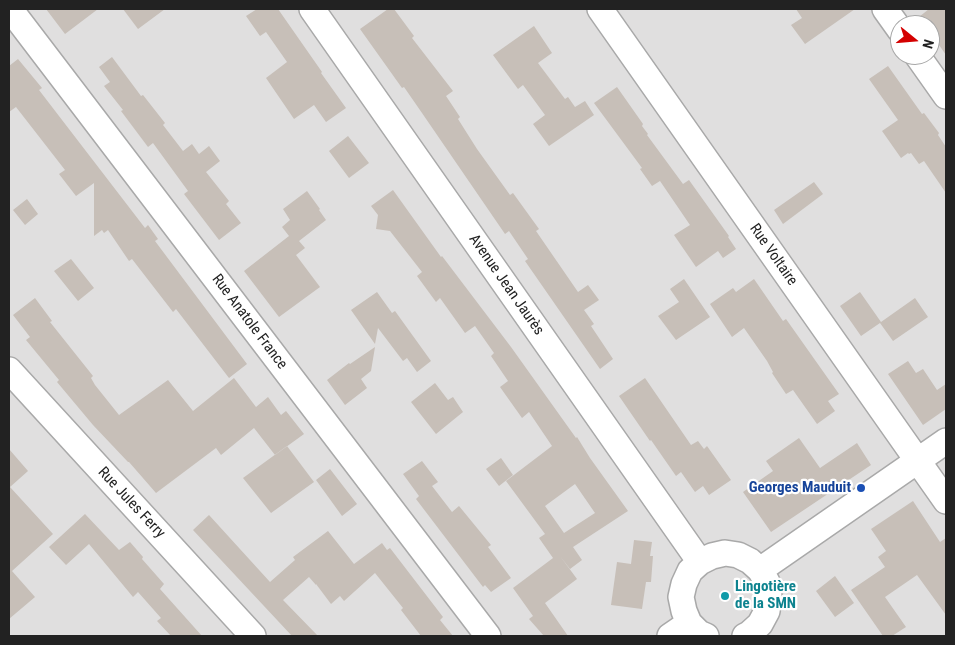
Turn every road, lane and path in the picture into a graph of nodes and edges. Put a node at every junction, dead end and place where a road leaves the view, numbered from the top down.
1 (10, 9) edge
2 (312, 9) edge
3 (600, 9) edge
4 (924, 65) edge
5 (946, 96) edge
6 (9, 370) edge
7 (946, 441) edge
8 (918, 461) junction
9 (946, 501) edge
10 (700, 562) junction
11 (760, 570) junction
12 (689, 632) edge
13 (253, 636) edge
14 (488, 636) edge
15 (748, 636) edge

1 - 14 street, Rue Anatole France
2 - 10 street, Avenue Jean Jaurès
3 - 8 street, Rue Voltaire
4 - 5 street
6 - 13 street, Rue Jules Ferry
7 - 8 street
8 - 9 street, Rue Voltaire
8 - 11 street
10 - 11 street
10 - 12 street
11 - 15 street

